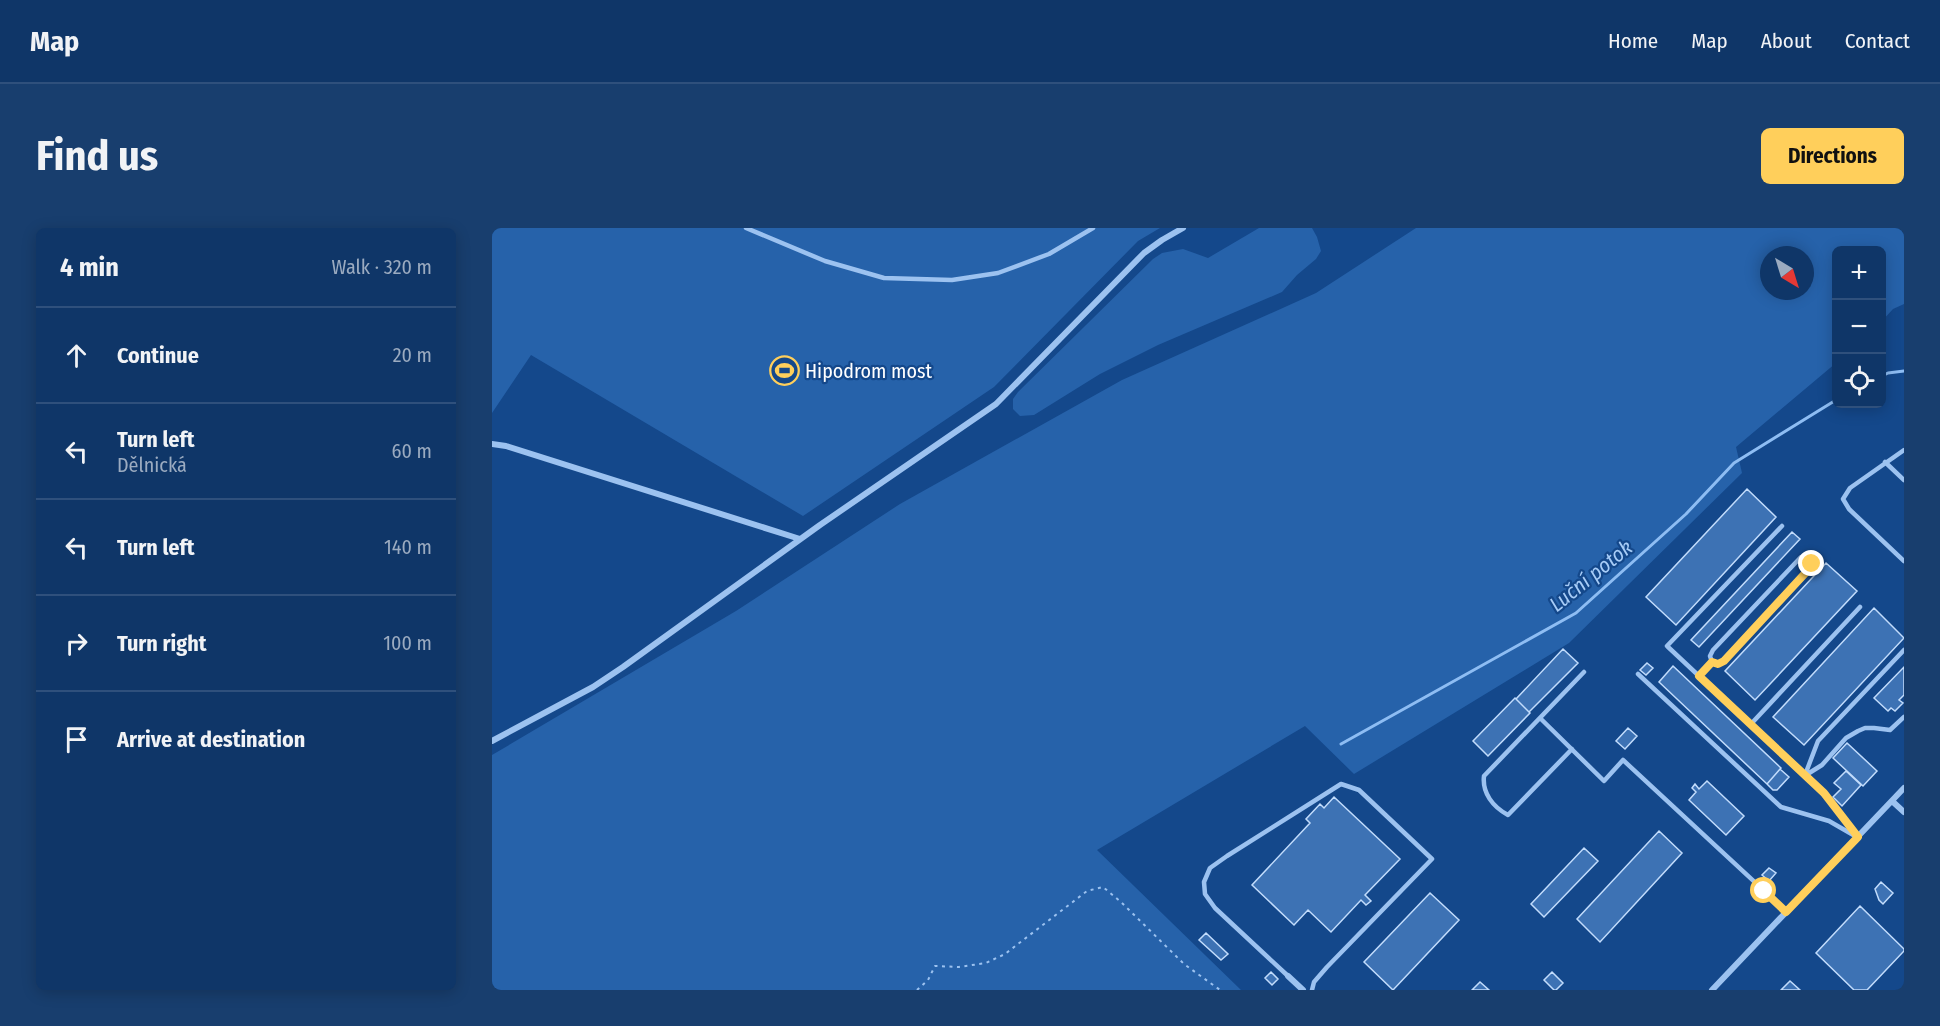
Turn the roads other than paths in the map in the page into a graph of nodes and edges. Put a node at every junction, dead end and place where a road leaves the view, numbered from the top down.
1 (746, 228) edge
2 (1093, 228) edge
3 (1183, 228) edge
4 (492, 444) edge
5 (1904, 450) edge
6 (1885, 462) junction
7 (1904, 480) edge
8 (1782, 526) dead end
9 (800, 539) junction
10 (1904, 561) edge
11 (1860, 608) dead end
12 (1904, 650) edge
13 (1712, 662) junction
14 (1584, 672) dead end
15 (1638, 674) dead end
16 (1699, 676) junction
17 (1904, 717) edge
18 (1540, 718) junction
19 (1751, 724) junction
20 (492, 741) edge
21 (1572, 749) junction
22 (1805, 775) junction
23 (1904, 788) edge
24 (1892, 801) junction
25 (1904, 812) edge
26 (1858, 837) junction
27 (1786, 912) junction
28 (1288, 976) joint
29 (1303, 990) edge
30 (1312, 990) edge
31 (1712, 990) edge

1 - 2 lane
3 - 9 street
4 - 9 street
5 - 6 lane
6 - 7 lane
6 - 10 lane
8 - 16 lane
9 - 20 street
11 - 19 lane
12 - 22 lane
13 - 13 lane
13 - 16 lane
14 - 18 lane
15 - 26 lane
16 - 19 lane
17 - 22 lane
18 - 21 lane
18 - 21 lane
19 - 22 lane
21 - 27 lane
22 - 26 lane
23 - 24 street
24 - 25 street
24 - 26 street
26 - 27 street
27 - 31 street
28 - 29 street
28 - 30 lane

